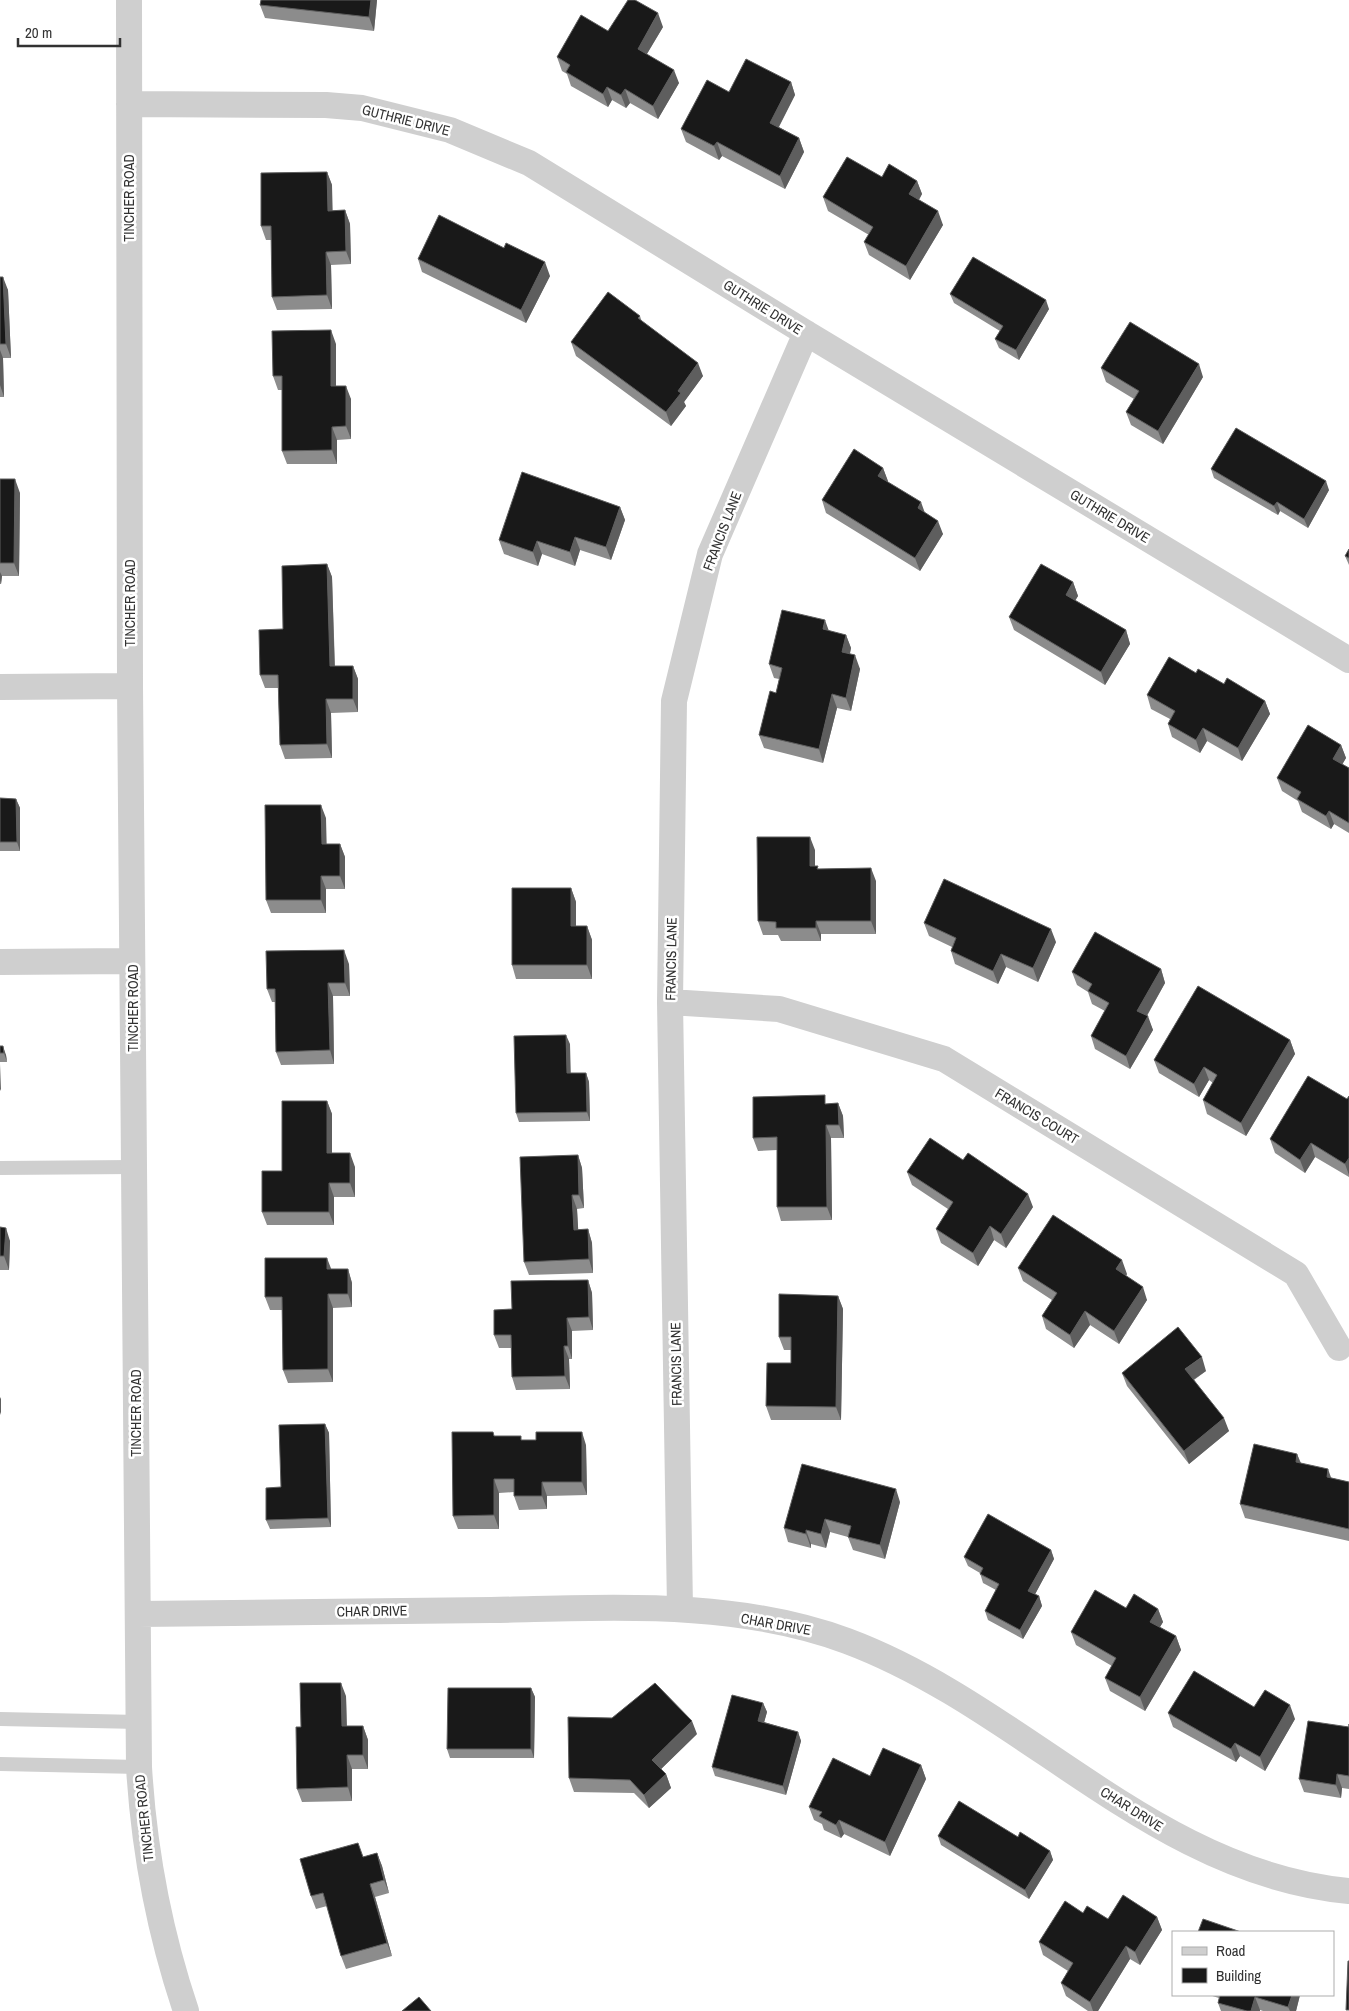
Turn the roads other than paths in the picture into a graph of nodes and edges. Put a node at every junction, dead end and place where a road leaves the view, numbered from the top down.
1 (129, 0) edge
2 (129, 104) junction
3 (806, 334) junction
4 (1349, 660) edge
5 (130, 686) junction
6 (0, 687) edge
7 (132, 961) junction
8 (0, 962) edge
9 (670, 1002) junction
10 (134, 1167) junction
11 (0, 1168) edge
12 (1339, 1348) dead end
13 (680, 1608) junction
14 (138, 1614) junction
15 (0, 1719) edge
16 (139, 1722) junction
17 (0, 1764) edge
18 (140, 1767) junction
19 (1349, 1890) edge
20 (186, 2011) edge

1 - 2 street, TINCHER ROAD
2 - 3 street, GUTHRIE DRIVE
2 - 5 street, TINCHER ROAD
3 - 4 street, GUTHRIE DRIVE
3 - 9 street, FRANCIS LANE
5 - 6 street
5 - 7 street, TINCHER ROAD
7 - 8 street
7 - 10 street, TINCHER ROAD
9 - 12 street, FRANCIS COURT
9 - 13 street, FRANCIS LANE
10 - 11 lane
10 - 14 street, TINCHER ROAD
13 - 14 street, CHAR DRIVE
13 - 19 street, CHAR DRIVE
14 - 16 street, TINCHER ROAD
15 - 16 lane
16 - 18 street, TINCHER ROAD
17 - 18 lane
18 - 20 street, TINCHER ROAD

